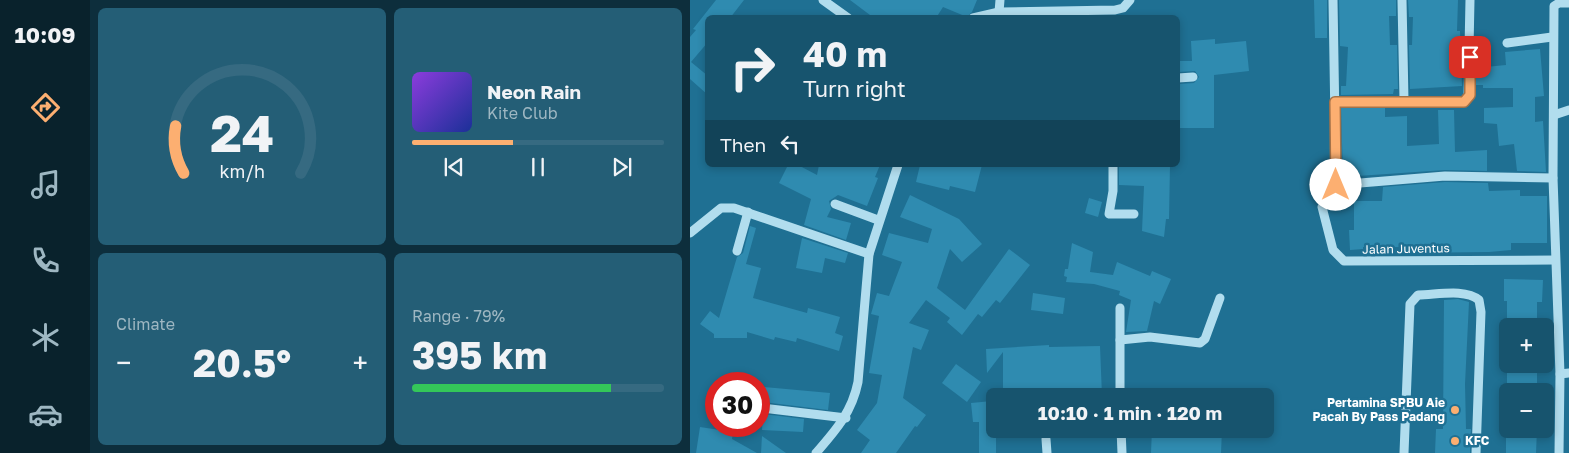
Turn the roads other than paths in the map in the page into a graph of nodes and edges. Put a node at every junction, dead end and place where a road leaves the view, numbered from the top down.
1 (823, 0) edge
2 (1000, 0) edge
3 (1033, 0) edge
4 (1130, 0) edge
5 (1333, 0) edge
6 (1402, 0) edge
7 (1470, 0) edge
8 (1569, 3) edge
9 (1033, 11) junction
10 (1000, 12) junction
11 (844, 15) edge
12 (986, 15) edge
13 (1552, 37) junction
14 (1507, 43) dead end
15 (1193, 77) dead end
16 (1180, 78) edge
17 (1404, 100) junction
18 (1335, 102) junction
19 (1569, 110) edge
20 (1554, 114) junction
21 (897, 167) edge
22 (1113, 167) edge
23 (1553, 178) junction
24 (1336, 185) junction
25 (835, 204) dead end
26 (748, 212) junction
27 (1134, 214) dead end
28 (878, 220) junction
29 (690, 233) edge
30 (737, 251) dead end
31 (869, 254) junction
32 (1555, 260) junction
33 (1220, 298) dead end
34 (1120, 308) dead end
35 (1120, 340) junction
36 (1564, 374) edge
37 (1120, 388) edge
38 (770, 409) edge
39 (846, 418) junction
40 (1121, 438) edge
41 (1046, 439) dead end
42 (816, 453) edge
43 (1047, 453) edge
44 (1122, 453) edge
45 (1404, 453) edge
46 (1476, 453) edge
47 (1559, 453) edge

1 - 11 street
2 - 10 street
3 - 9 street
4 - 9 street
5 - 18 street
6 - 17 street
7 - 17 street
8 - 13 street
9 - 10 street
10 - 12 street
13 - 14 street
13 - 20 street
15 - 16 street
17 - 18 street
18 - 24 street
19 - 20 street
20 - 23 street
21 - 28 street
22 - 27 street
23 - 24 street
23 - 32 street
24 - 32 street, Jalan Juventus
25 - 28 street
26 - 29 street
26 - 30 street
26 - 31 street
28 - 31 street
31 - 39 street
32 - 36 street
33 - 35 street
34 - 35 street
35 - 37 street
36 - 47 street
38 - 39 street
39 - 42 street
40 - 44 street
41 - 43 street
45 - 46 street

